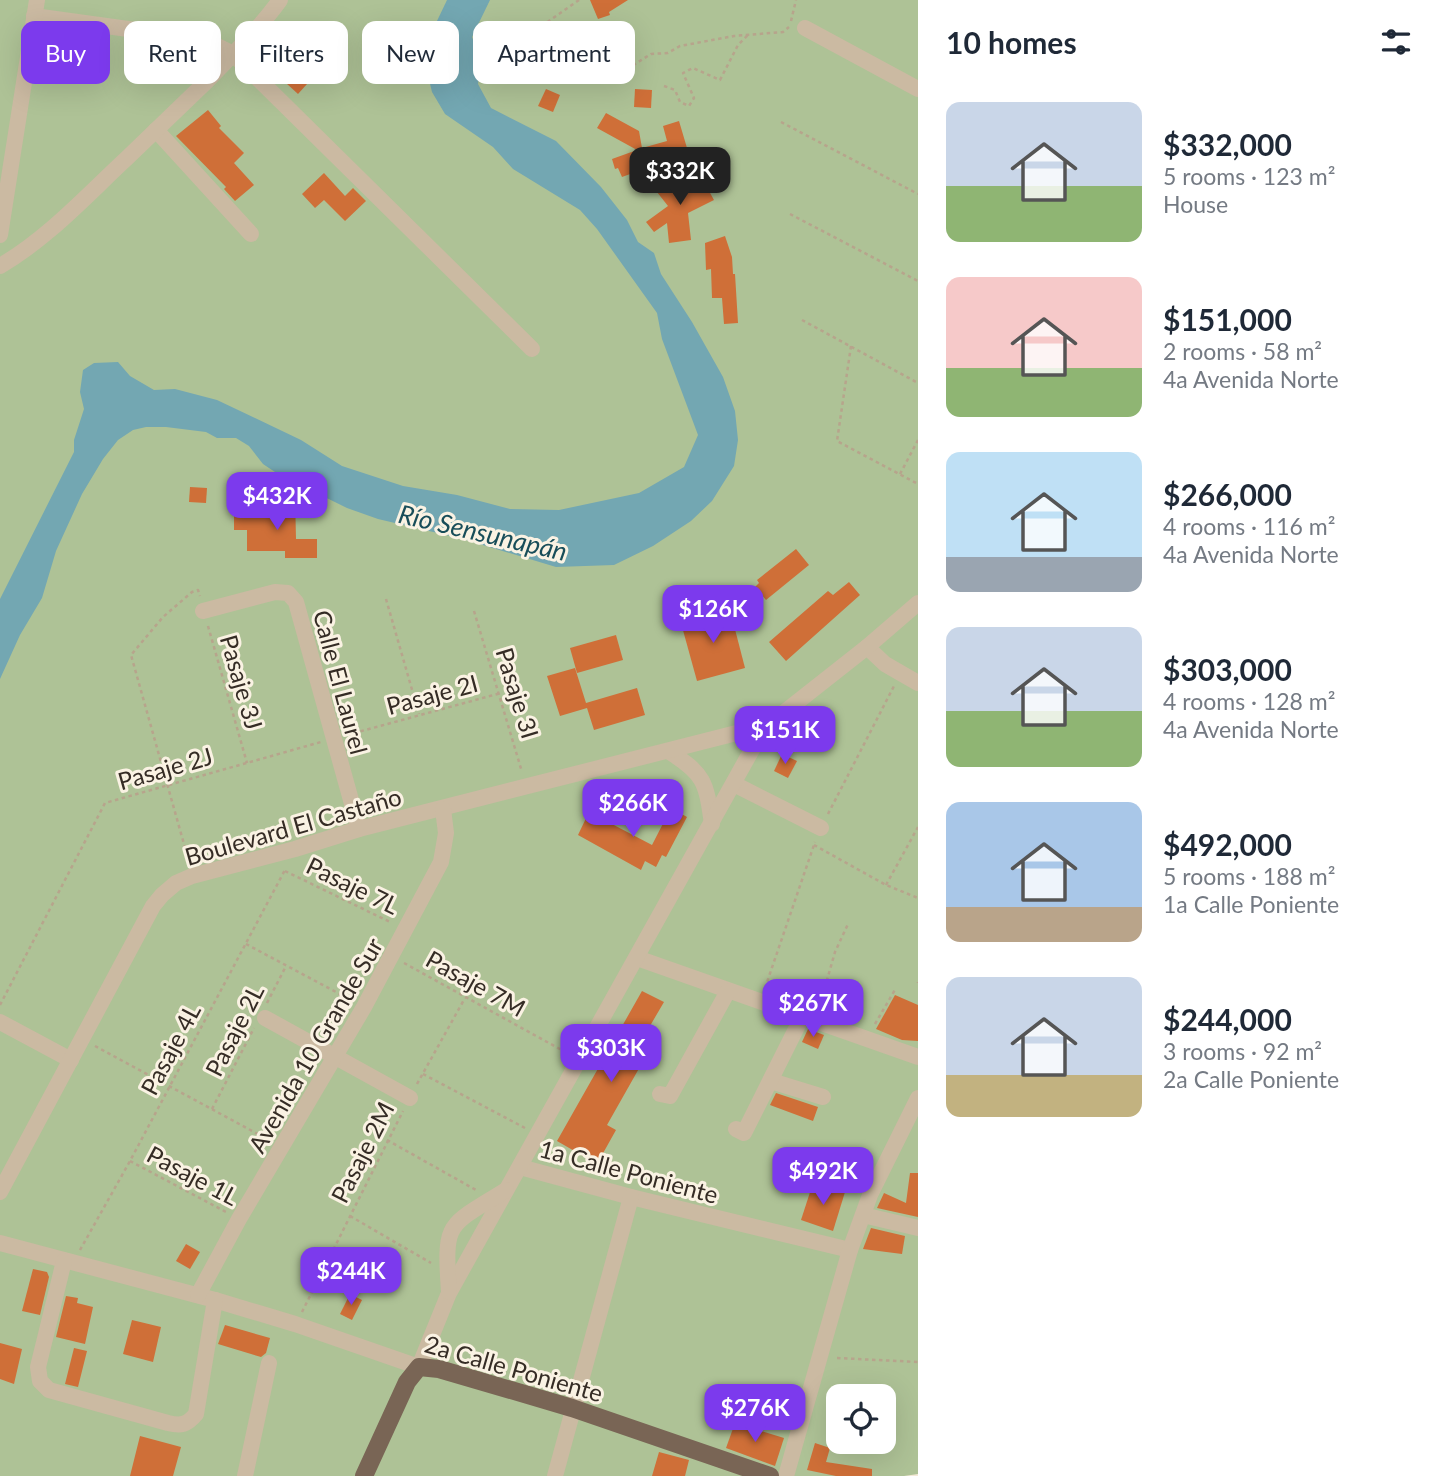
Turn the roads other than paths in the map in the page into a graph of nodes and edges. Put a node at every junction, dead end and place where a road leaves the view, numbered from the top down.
1 (279, 0) edge
2 (36, 8) edge
3 (805, 28) dead end
4 (233, 54) junction
5 (918, 89) edge
6 (156, 130) junction
7 (251, 234) dead end
8 (0, 235) edge
9 (0, 266) edge
10 (532, 349) dead end
11 (918, 603) edge
12 (203, 611) road end
13 (867, 647) junction
14 (918, 683) edge
15 (768, 725) junction
16 (668, 751) junction
17 (734, 784) junction
18 (443, 809) junction
19 (712, 824) junction
20 (821, 828) dead end
21 (359, 829) junction
22 (637, 958) junction
23 (728, 990) junction
24 (261, 1019) road end
25 (809, 1019) junction
26 (0, 1022) edge
27 (335, 1057) junction
28 (918, 1057) edge
29 (71, 1060) junction
30 (771, 1081) junction
31 (660, 1094) dead end
32 (823, 1097) dead end
33 (410, 1098) road end
34 (918, 1098) edge
35 (736, 1129) dead end
36 (918, 1129) edge
37 (901, 1132) junction
38 (520, 1167) junction
39 (508, 1188) junction
40 (0, 1192) edge
41 (631, 1197) junction
42 (863, 1216) junction
43 (918, 1228) edge
44 (0, 1243) edge
45 (850, 1250) junction
46 (69, 1262) junction
47 (449, 1293) junction
48 (198, 1295) junction
49 (215, 1300) junction
50 (269, 1363) dead end
51 (419, 1367) junction
52 (572, 1408) junction
53 (245, 1476) edge
54 (364, 1476) edge
55 (555, 1476) edge
56 (770, 1476) edge
57 (786, 1476) edge

1 - 4 street
2 - 4 street
2 - 8 street
3 - 5 street
4 - 6 street
4 - 10 street
6 - 7 street
6 - 9 street
11 - 13 street
12 - 21 street, Calle El Laurel
13 - 14 street
13 - 15 street
15 - 16 street, Boulevard El Castaño
15 - 17 street
16 - 18 street, Boulevard El Castaño
16 - 19 street
17 - 19 street
17 - 20 street
18 - 21 street, Boulevard El Castaño
18 - 27 street, Avenida 10 Grande Sur
19 - 22 street
21 - 29 street, Boulevard El Castaño
22 - 23 street
22 - 38 street
23 - 25 street
23 - 31 street
24 - 27 street
25 - 28 street
25 - 30 street
26 - 29 street
27 - 33 street
27 - 48 street, Avenida 10 Grande Sur
29 - 40 street, Boulevard El Castaño
30 - 32 street
30 - 35 street
34 - 37 street
36 - 37 street
37 - 42 street
38 - 39 street
38 - 41 street, 1a Calle Poniente
39 - 47 street
39 - 47 street
41 - 45 street, 1a Calle Poniente
41 - 52 street
42 - 43 street
42 - 45 street
44 - 46 street, 2a Calle Poniente
45 - 57 street
46 - 48 street, 2a Calle Poniente
46 - 49 street
47 - 51 street
48 - 49 street, 2a Calle Poniente
49 - 51 street, 2a Calle Poniente
50 - 53 street
51 - 52 main road, 2a Calle Poniente
51 - 54 main road
52 - 55 street
52 - 56 main road, 2a Calle Poniente

